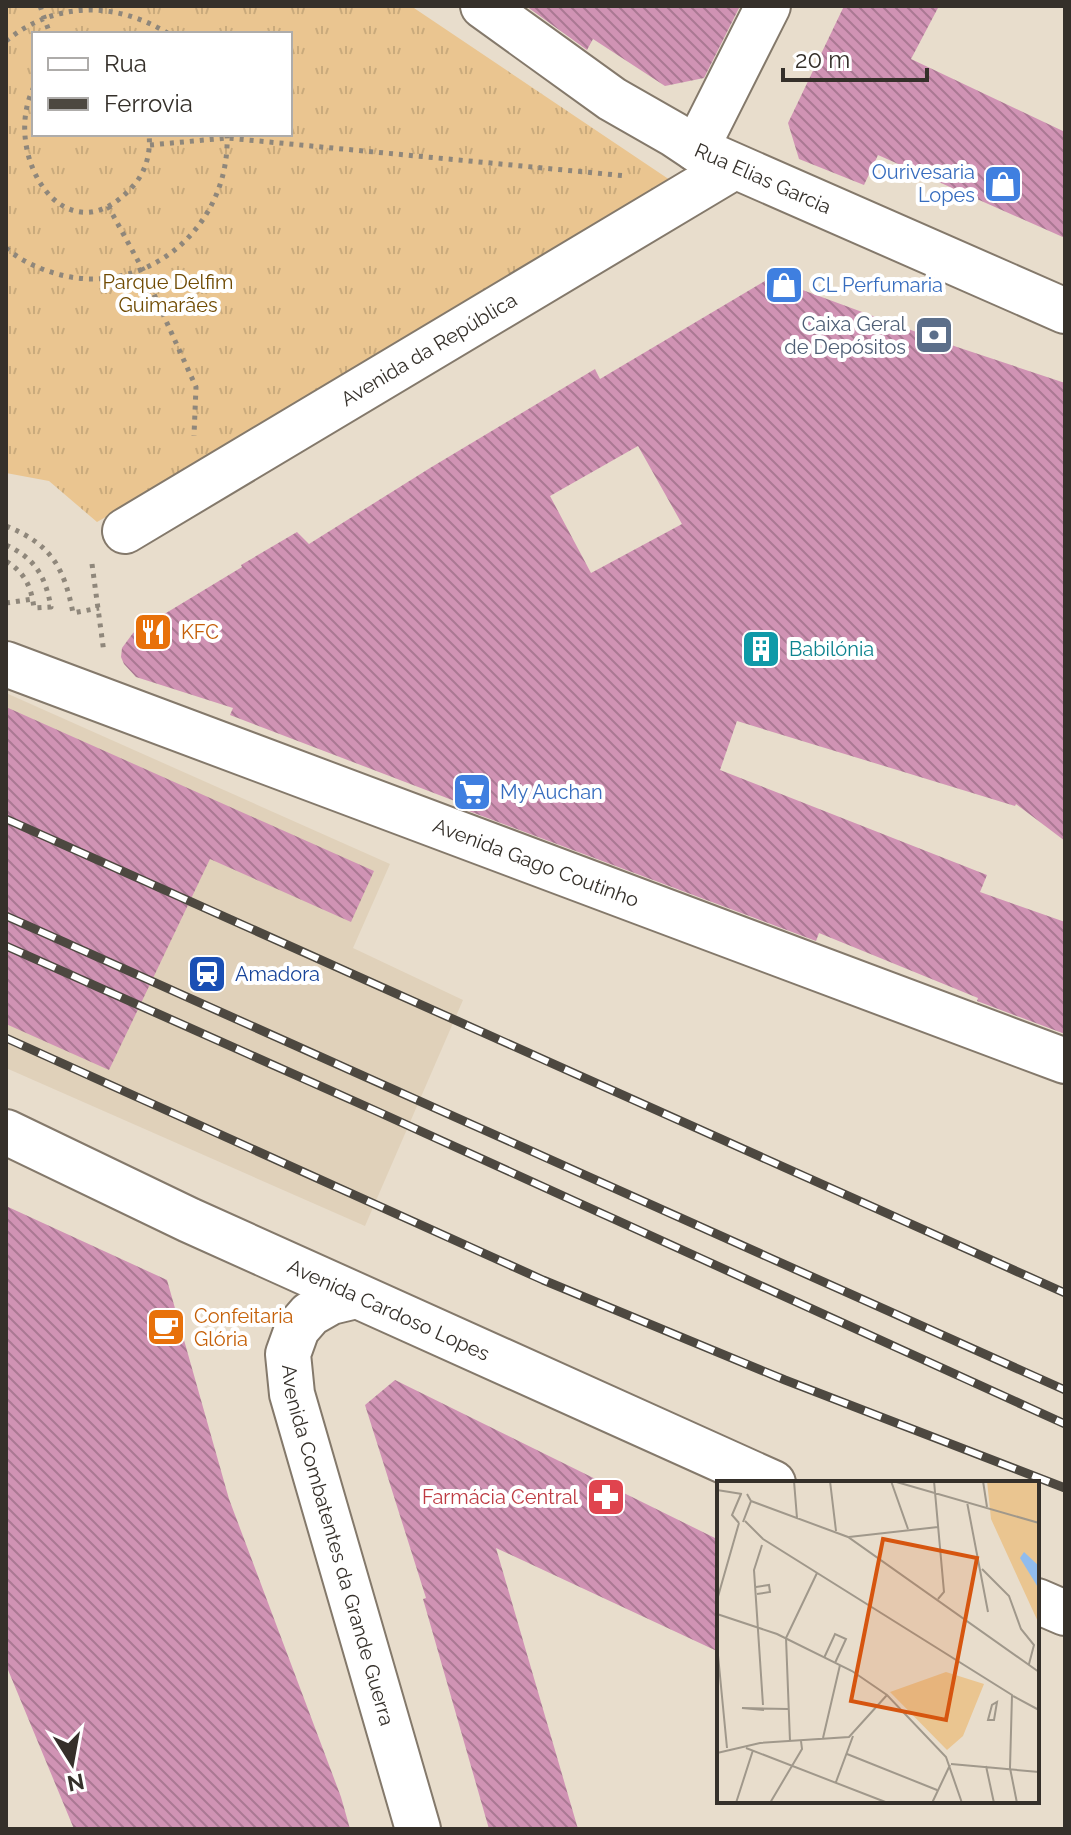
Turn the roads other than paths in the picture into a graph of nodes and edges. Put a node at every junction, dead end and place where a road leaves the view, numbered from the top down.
1 (483, 6) edge
2 (768, 6) edge
3 (715, 158) junction
4 (1065, 311) edge
5 (125, 531) road end
6 (6, 664) edge
7 (1065, 1061) edge
8 (6, 1132) edge
9 (356, 1296) junction
10 (769, 1481) edge
11 (1039, 1602) edge
12 (1065, 1613) edge
13 (418, 1829) edge

1 - 3 street, Rua Elias Garcia
2 - 3 street
3 - 4 street, Rua Elias Garcia
3 - 5 street, Avenida da República
6 - 7 street, Avenida Gago Coutinho
8 - 9 street, Avenida Cardoso Lopes
9 - 10 street, Avenida Cardoso Lopes
9 - 13 street, Avenida Combatentes da Grande Guerra
11 - 12 street

